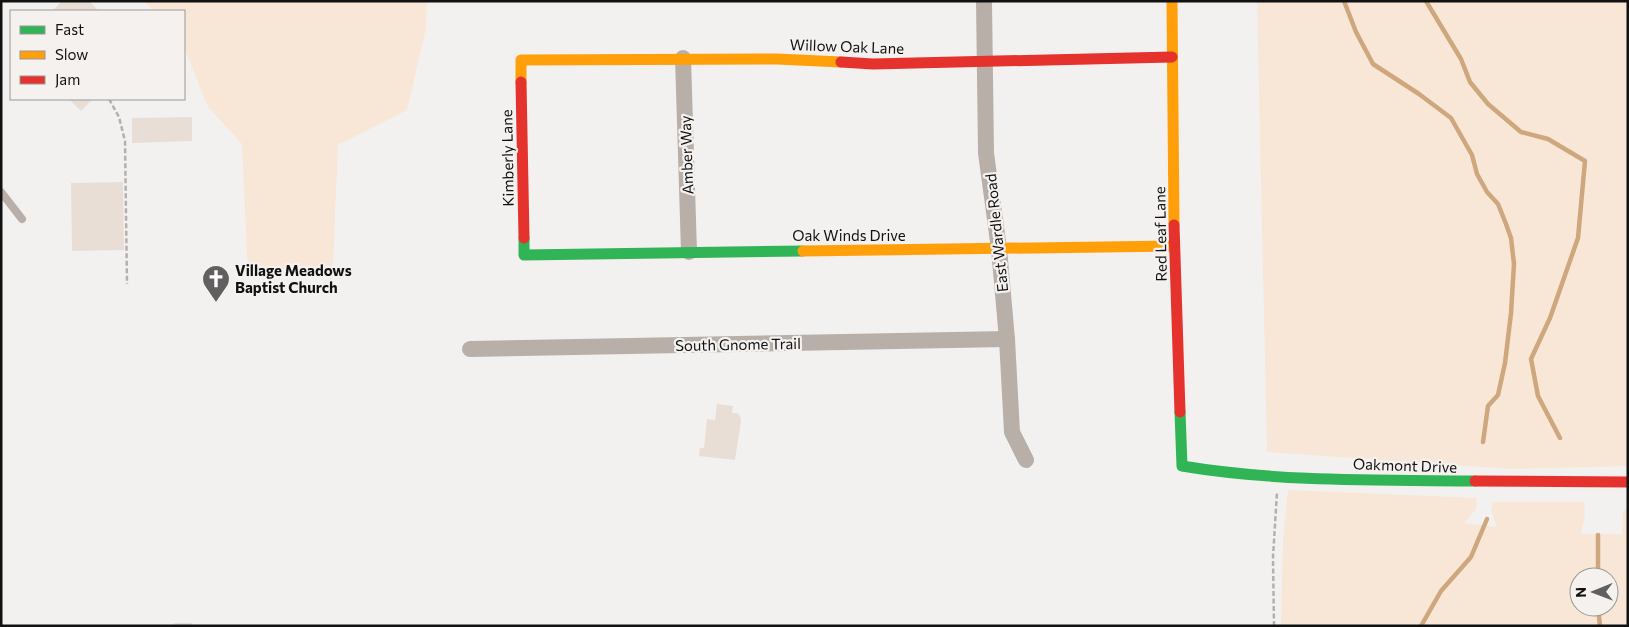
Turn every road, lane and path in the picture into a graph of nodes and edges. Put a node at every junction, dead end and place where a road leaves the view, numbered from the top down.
1 (984, 1) edge
2 (1172, 1) edge
3 (1172, 57) junction
4 (683, 58) junction
5 (520, 60) joint
6 (985, 62) junction
7 (109, 100) edge
8 (1, 192) edge
9 (22, 219) dead end
10 (1174, 246) junction
11 (999, 249) junction
12 (689, 252) junction
13 (524, 255) joint
14 (127, 284) dead end
15 (1007, 339) junction
16 (470, 349) dead end
17 (1026, 460) dead end
18 (1182, 466) joint
19 (1278, 476) junction
20 (1628, 482) edge
21 (1274, 626) edge

1 - 6 street, East Wardle Road
2 - 3 street, Red Leaf Lane
3 - 6 street, Willow Oak Lane
3 - 10 street, Red Leaf Lane
4 - 5 street, Willow Oak Lane
4 - 6 street, Willow Oak Lane
4 - 12 street, Amber Way
5 - 13 street, Kimberly Lane
6 - 11 street, East Wardle Road
7 - 14 path
8 - 9 lane
10 - 11 street, Oak Winds Drive
10 - 18 street, Red Leaf Lane
11 - 12 street, Oak Winds Drive
11 - 15 street, East Wardle Road
12 - 13 street, Oak Winds Drive
15 - 16 street, South Gnome Trail
15 - 17 street, East Wardle Road
18 - 19 street, Oakmont Drive
19 - 20 street, Oakmont Drive
19 - 21 path

